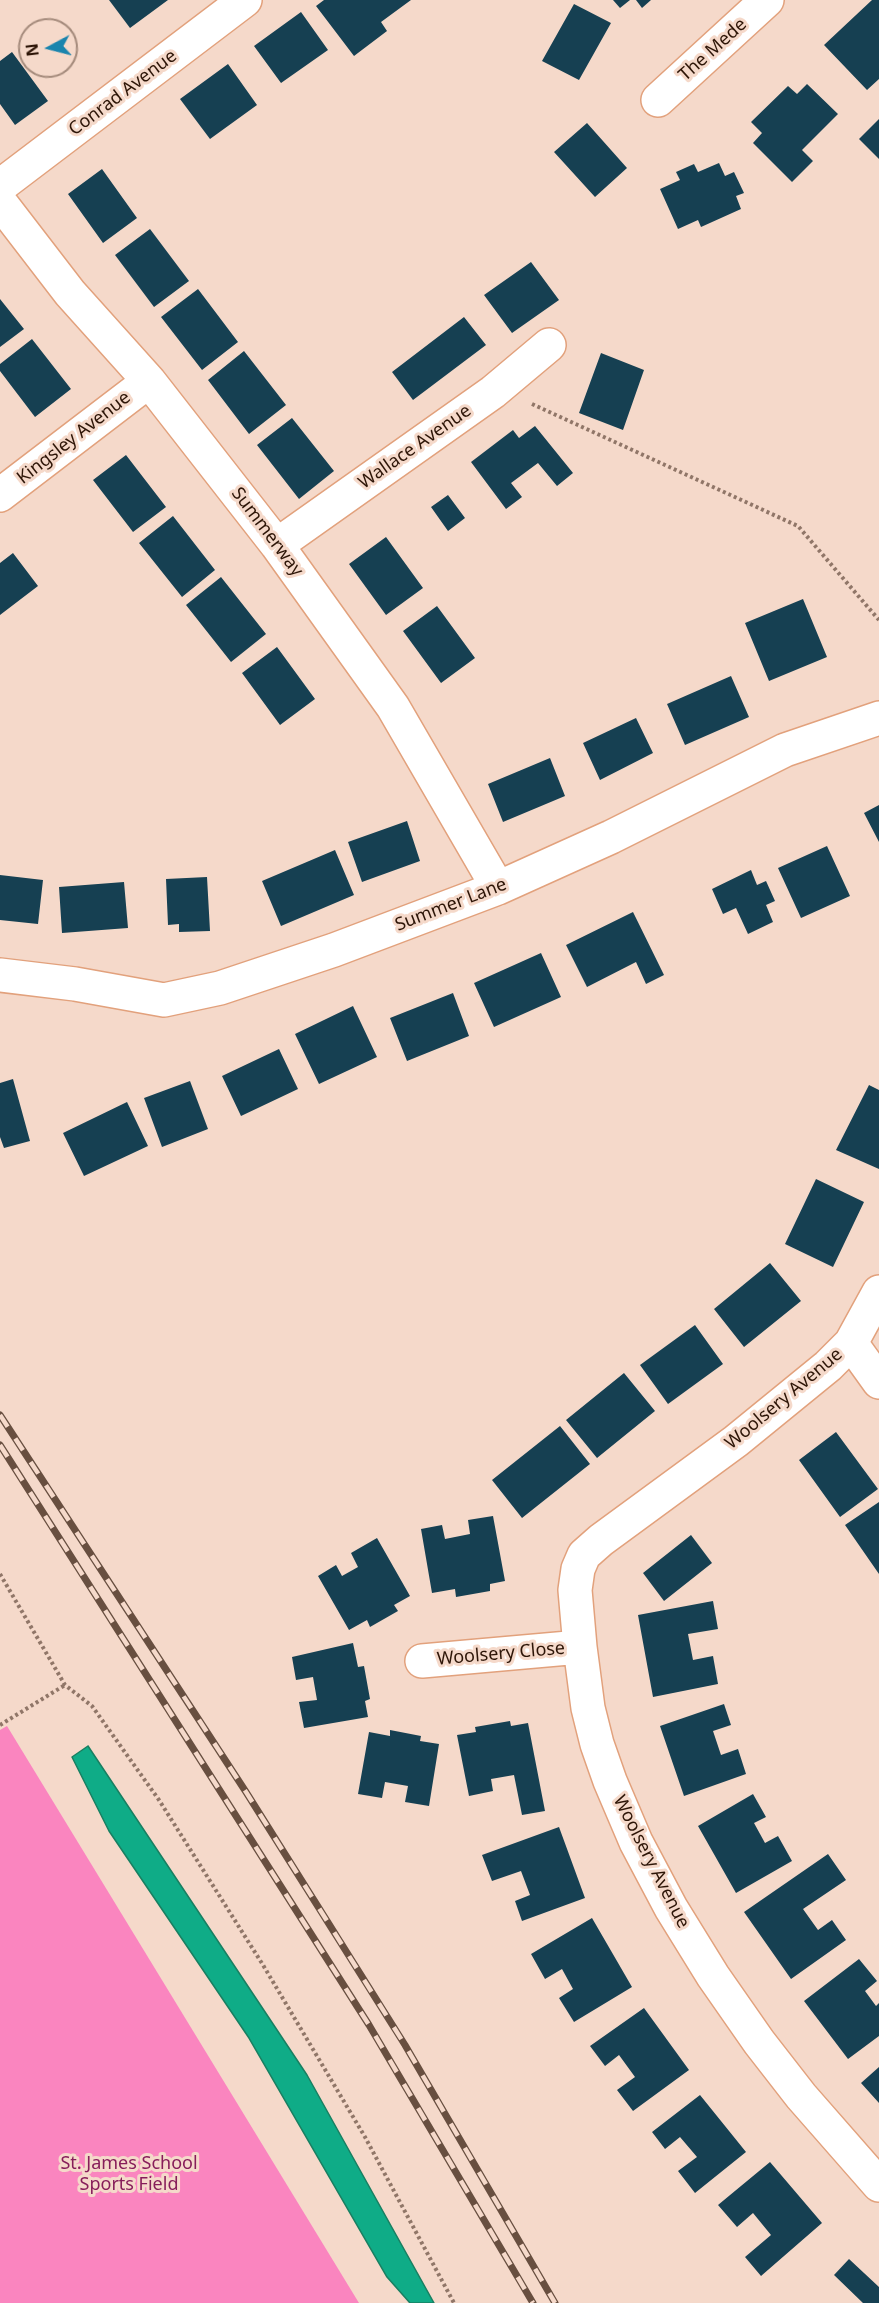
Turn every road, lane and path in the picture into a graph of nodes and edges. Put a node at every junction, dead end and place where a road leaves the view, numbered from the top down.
1 (245, 0) edge
2 (767, 0) edge
3 (658, 100) dead end
4 (0, 186) edge
5 (0, 202) edge
6 (549, 345) dead end
7 (148, 381) junction
8 (493, 392) junction
9 (0, 495) edge
10 (278, 545) junction
11 (879, 620) edge
12 (879, 718) edge
13 (498, 888) junction
14 (0, 975) edge
15 (879, 1292) edge
16 (851, 1343) junction
17 (879, 1382) edge
18 (0, 1575) edge
19 (580, 1647) junction
20 (422, 1661) dead end
21 (65, 1685) junction
22 (0, 1725) edge
23 (879, 2185) edge
24 (454, 2303) edge

1 - 4 street, Conrad Avenue
2 - 3 street, The Mede
5 - 7 street, Summerway
6 - 8 street, Wallace Avenue
7 - 9 street, Kingsley Avenue
7 - 10 street, Summerway
8 - 10 street, Wallace Avenue
8 - 11 path
10 - 13 street, Summerway
12 - 13 street, Summer Lane
13 - 14 street, Summer Lane
15 - 16 street, Woolsery Avenue
16 - 17 street
16 - 19 street, Woolsery Avenue
18 - 21 path
19 - 20 street, Woolsery Close
19 - 23 street, Woolsery Avenue
21 - 22 path
21 - 24 path

